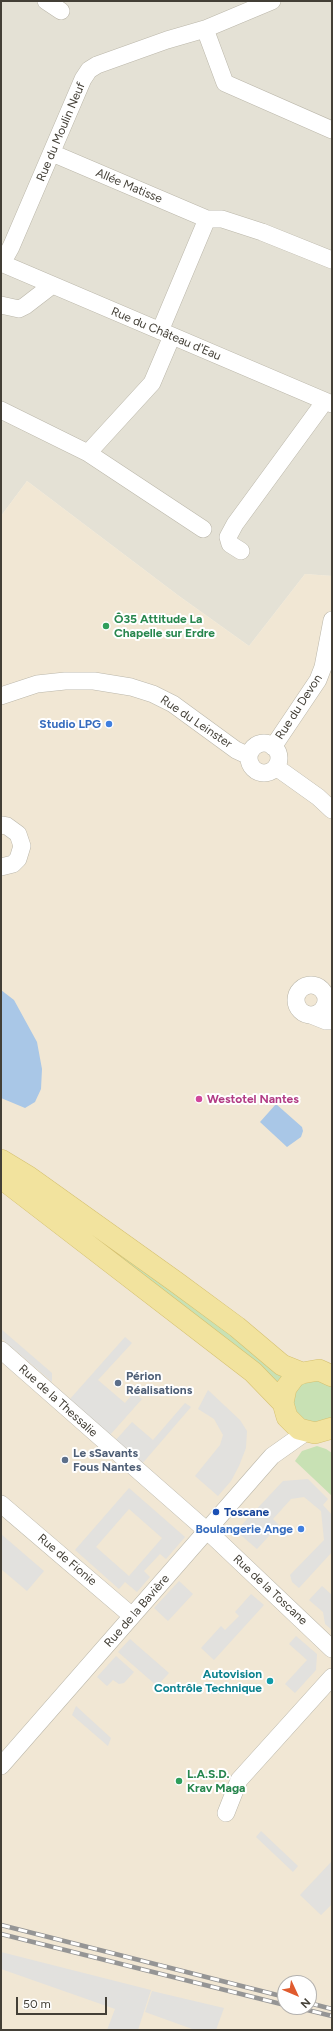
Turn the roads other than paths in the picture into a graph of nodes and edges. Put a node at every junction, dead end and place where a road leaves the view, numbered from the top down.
1 (46, 1) edge
2 (272, 1) edge
3 (61, 11) dead end
4 (205, 29) junction
5 (332, 130) edge
6 (52, 153) junction
7 (207, 219) junction
8 (332, 260) edge
9 (2, 263) edge
10 (51, 286) junction
11 (1, 305) edge
12 (166, 334) junction
13 (329, 403) edge
14 (1, 410) edge
15 (88, 453) junction
16 (203, 530) dead end
17 (241, 551) dead end
18 (332, 620) edge
19 (1, 696) edge
20 (273, 747) junction
21 (249, 756) junction
22 (276, 767) junction
23 (332, 810) edge
24 (1, 825) edge
25 (1, 867) edge
26 (329, 1008) edge
27 (311, 1015) junction
28 (332, 1021) edge
29 (1, 1160) edge
30 (1, 1178) edge
31 (1, 1350) edge
32 (302, 1373) junction
33 (331, 1373) edge
34 (285, 1410) junction
35 (324, 1432) edge
36 (272, 1456) junction
37 (1, 1504) edge
38 (207, 1531) junction
39 (132, 1616) junction
40 (332, 1649) edge
41 (332, 1677) edge
42 (1, 1766) edge
43 (226, 1813) dead end

1 - 3 street
2 - 4 street, Rue du Moulin Neuf
4 - 5 street
4 - 6 street, Rue du Moulin Neuf
6 - 7 street, Allée Matisse
6 - 9 street, Rue du Moulin Neuf
7 - 8 street, Allée Matisse
7 - 12 street
9 - 10 street, Rue du Château d'Eau
10 - 11 street
10 - 12 street, Rue du Château d'Eau
12 - 13 street, Rue du Château d'Eau
12 - 15 street
13 - 17 street
14 - 15 street
15 - 16 street
18 - 20 street, Rue du Devon
19 - 21 street, Rue du Leinster
20 - 21 street
20 - 22 street
21 - 22 street
22 - 23 street
24 - 25 street
26 - 27 street
26 - 27 street
27 - 28 street
29 - 32 main road
30 - 34 main road
31 - 38 street, Rue de la Thessalie
32 - 33 main road
32 - 34 main road
34 - 35 main road
34 - 36 street, Rue de la Bavière
35 - 36 street, Rue de la Bavière
36 - 38 street, Rue de la Bavière
37 - 39 street, Rue de Fionie
38 - 39 street, Rue de la Bavière
38 - 40 street, Rue de la Toscane
39 - 42 street, Rue de la Bavière
41 - 43 street

